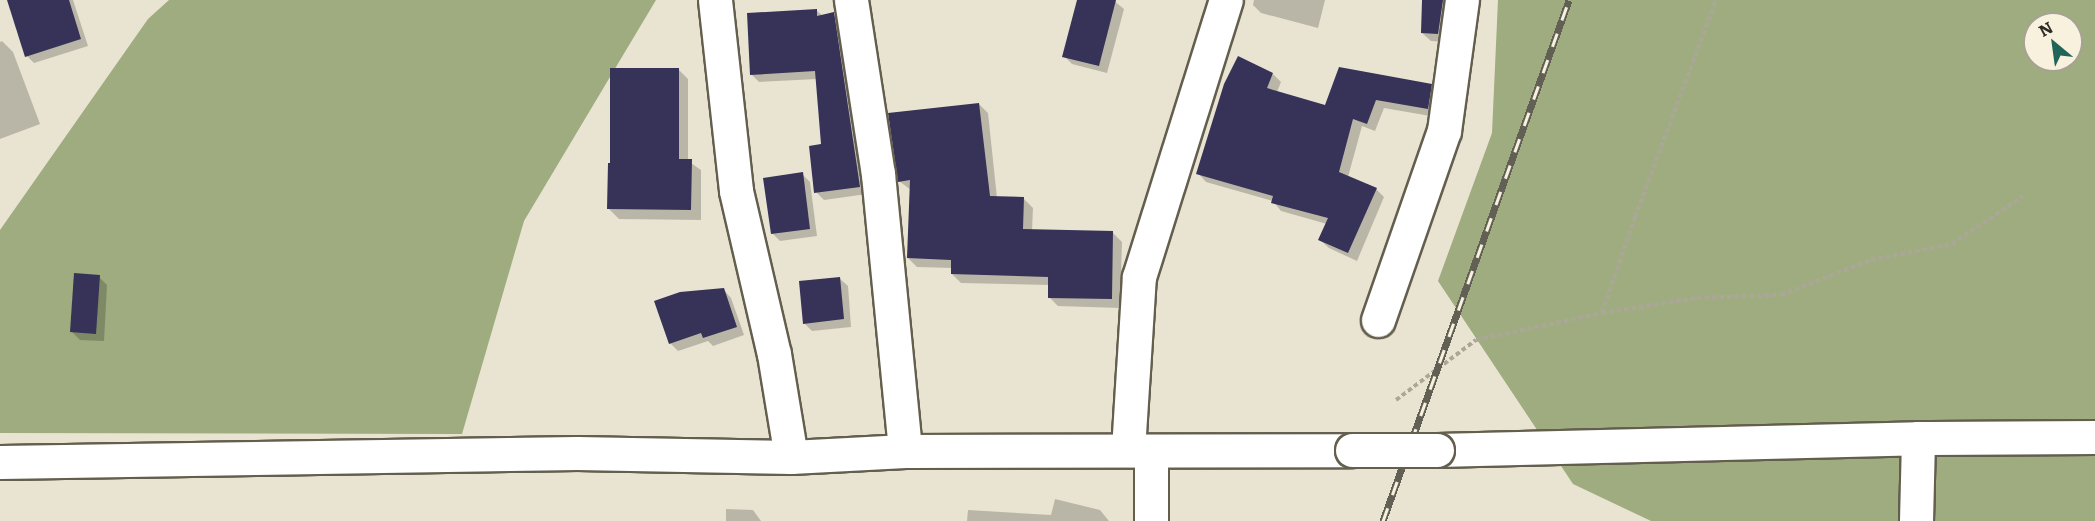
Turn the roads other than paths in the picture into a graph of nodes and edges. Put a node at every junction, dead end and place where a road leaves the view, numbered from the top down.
1 (715, 0) edge
2 (851, 0) edge
3 (1226, 0) edge
4 (1462, 0) edge
5 (1378, 320) dead end
6 (2095, 437) edge
7 (1918, 438) junction
8 (1140, 450) junction
9 (905, 451) junction
10 (791, 457) junction
11 (0, 462) edge
12 (1151, 521) edge
13 (1916, 521) edge

1 - 10 street
2 - 9 street
3 - 8 street
4 - 5 street
6 - 7 street
7 - 8 street, bridge
7 - 13 street
8 - 9 street
8 - 12 street
9 - 10 street
10 - 11 street

